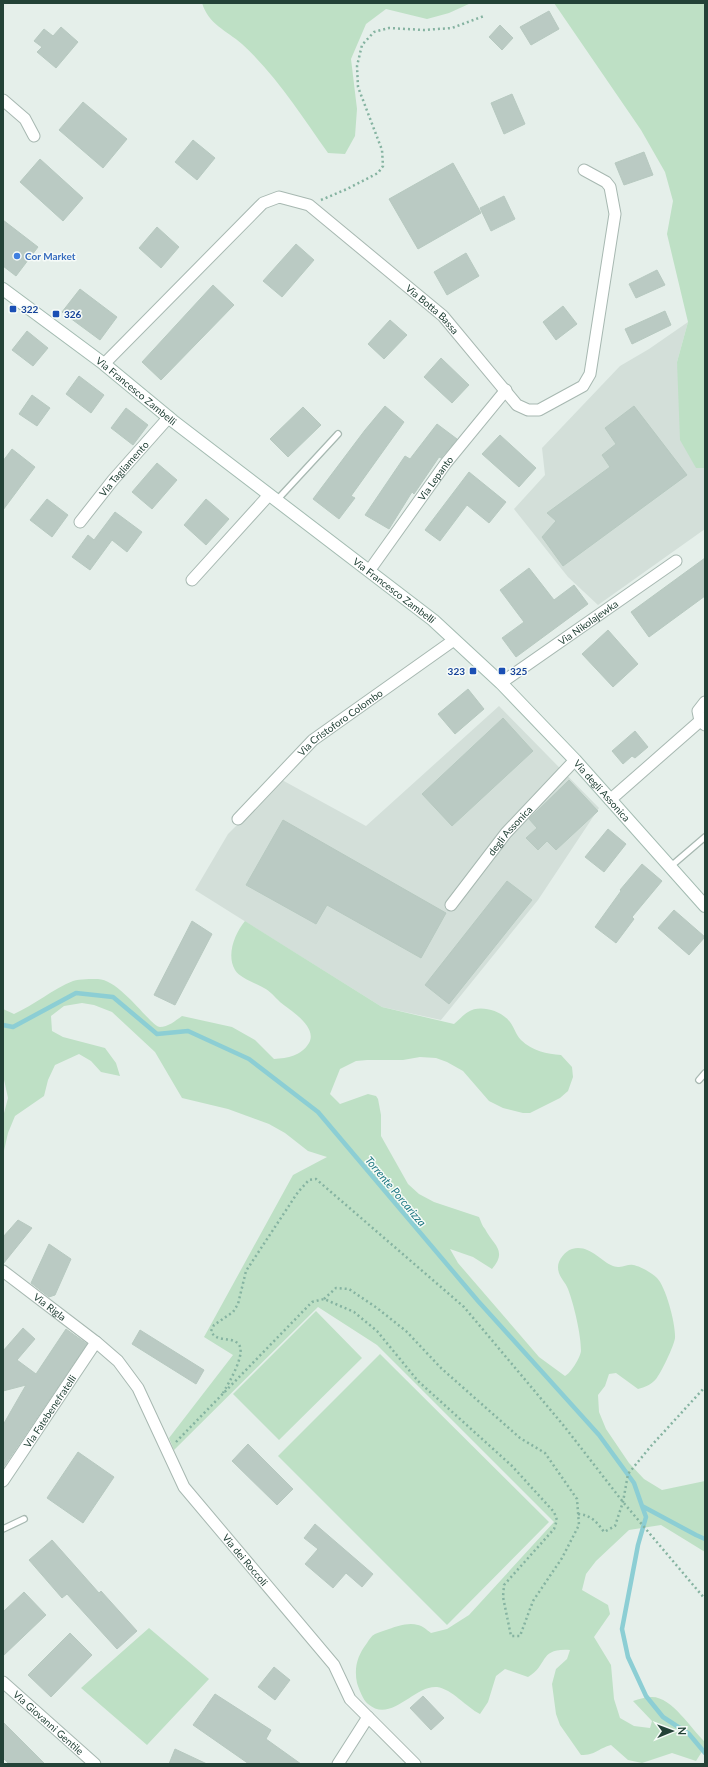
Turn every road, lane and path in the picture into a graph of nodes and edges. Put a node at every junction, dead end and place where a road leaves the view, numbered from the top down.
1 (484, 16) dead end
2 (3, 100) edge
3 (34, 136) dead end
4 (584, 170) dead end
5 (309, 204) junction
6 (3, 289) edge
7 (104, 364) junction
8 (506, 390) junction
9 (169, 417) junction
10 (338, 434) dead end
11 (273, 498) junction
12 (80, 522) dead end
13 (676, 561) dead end
14 (369, 571) junction
15 (192, 580) dead end
16 (454, 640) junction
17 (498, 681) junction
18 (705, 702) edge
19 (703, 723) edge
20 (575, 760) junction
21 (610, 800) junction
22 (238, 819) dead end
23 (705, 837) edge
24 (670, 867) junction
25 (450, 905) dead end
26 (705, 906) edge
27 (705, 1073) edge
28 (699, 1080) dead end
29 (3, 1271) edge
30 (324, 1299) junction
31 (96, 1342) junction
32 (705, 1387) edge
33 (221, 1396) junction
34 (168, 1451) junction
35 (3, 1481) edge
36 (623, 1502) junction
37 (578, 1514) junction
38 (24, 1519) dead end
39 (3, 1529) edge
40 (705, 1599) edge
41 (3, 1682) edge
42 (368, 1717) junction
43 (95, 1764) edge
44 (338, 1764) edge
45 (415, 1764) edge

1 - 5 path
2 - 3 street
4 - 8 street, Via Botta Bassa
5 - 7 street, Via Botta Bassa
5 - 8 street, Via Botta Bassa
6 - 7 main road, Via Francesco Zambelli
7 - 9 main road, Via Francesco Zambelli
8 - 14 street, Via Lepanto
9 - 11 main road, Via Francesco Zambelli
9 - 12 street, Via Tagliamento
10 - 11 lane
11 - 14 main road, Via Francesco Zambelli
11 - 15 street
13 - 17 street, Via Nikolajewka
14 - 16 main road, Via Francesco Zambelli
16 - 17 main road, Via Francesco Zambelli
16 - 22 street, Via Cristoforo Colombo
17 - 20 main road, Via degli Assonica
18 - 19 street
19 - 21 street
20 - 21 main road, Via degli Assonica
20 - 25 street, degli Assonica
21 - 24 main road, Via degli Assonica
23 - 24 lane
24 - 26 main road, Via degli Assonica
27 - 28 lane
29 - 31 street, Via Rigla
30 - 33 path
30 - 37 path
30 - 37 path
31 - 34 street, Via dei Roccoli
31 - 35 street, Via Fatebenefratelli
32 - 36 path
33 - 34 path
33 - 36 path
34 - 42 street, Via dei Roccoli
36 - 37 path
36 - 40 path
38 - 39 lane
41 - 43 street, Via Giovanni Gentile
42 - 44 street
42 - 45 street, Via dei Roccoli

